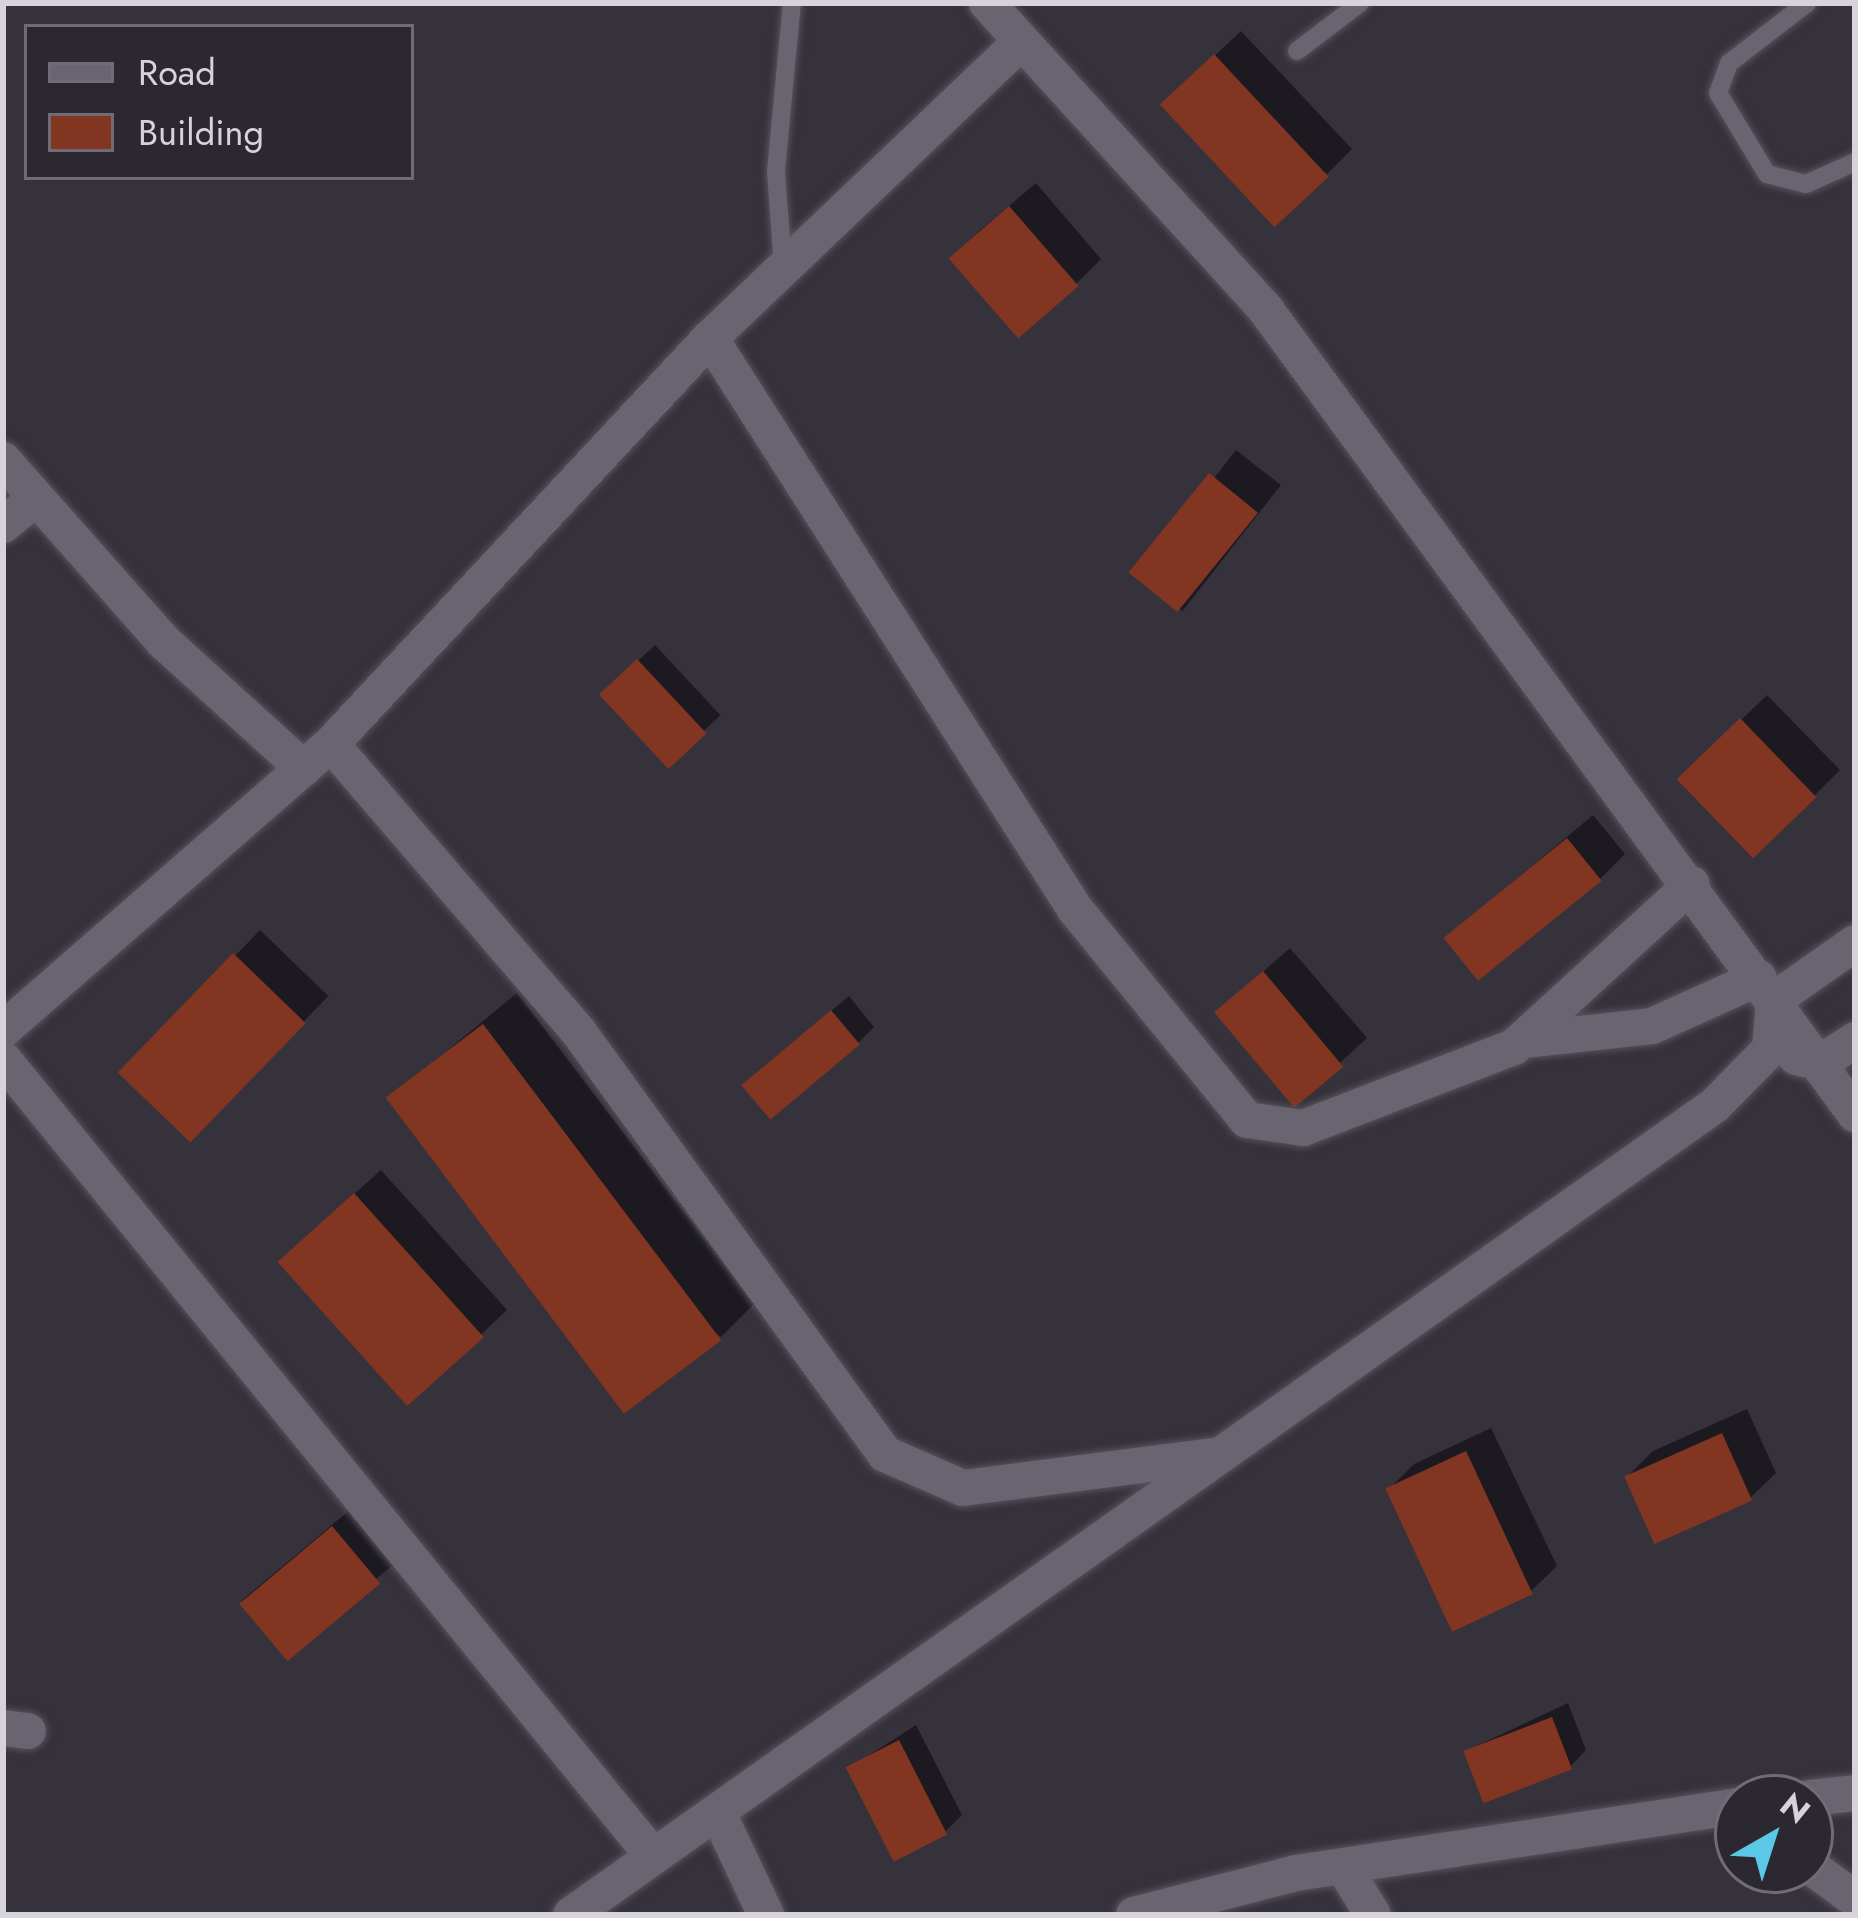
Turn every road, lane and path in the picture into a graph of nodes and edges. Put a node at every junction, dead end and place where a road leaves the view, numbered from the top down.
1 (792, 3) edge
2 (987, 3) edge
3 (1360, 3) edge
4 (1807, 3) edge
5 (1018, 44) junction
6 (1297, 51) dead end
7 (1855, 162) edge
8 (783, 268) junction
9 (710, 338) junction
10 (3, 460) edge
11 (17, 513) edge
12 (332, 744) junction
13 (303, 768) junction
14 (1692, 884) junction
15 (1855, 943) edge
16 (1767, 989) junction
17 (3, 1030) edge
18 (1524, 1040) junction
19 (1855, 1040) edge
20 (1770, 1049) junction
21 (3, 1060) edge
22 (1820, 1063) junction
23 (1855, 1114) edge
24 (1216, 1455) junction
25 (1714, 1812) edge
26 (718, 1813) junction
27 (653, 1856) junction
28 (1343, 1866) junction
29 (572, 1915) edge
30 (766, 1915) edge
31 (1134, 1915) edge
32 (1372, 1915) edge

1 - 8 lane
2 - 5 street
3 - 6 lane
4 - 7 lane
5 - 8 street
5 - 14 street
8 - 9 street
9 - 12 street
9 - 18 street
10 - 11 street
11 - 13 street
12 - 13 street
12 - 24 street
13 - 17 street
14 - 16 street
14 - 18 street
15 - 16 street
16 - 18 street
16 - 20 street
16 - 22 street
19 - 22 street
20 - 22 street
20 - 24 street
21 - 27 street
22 - 23 street
24 - 26 street
25 - 28 street
26 - 27 street
26 - 30 street
27 - 29 street
28 - 31 street
28 - 32 street

